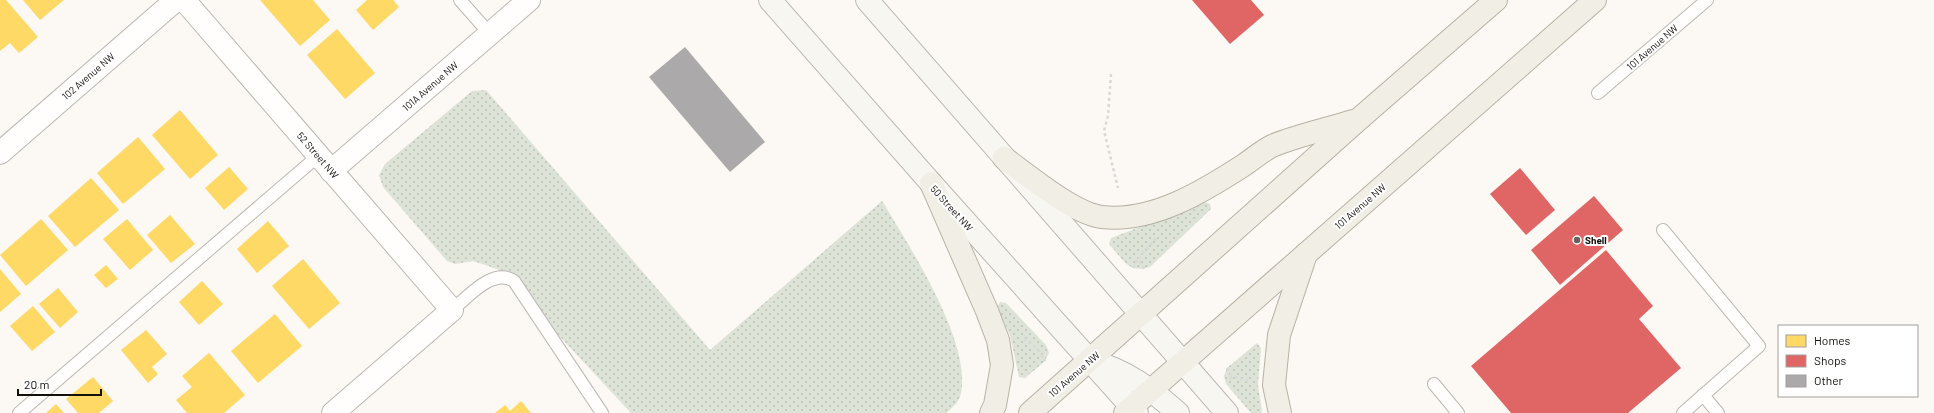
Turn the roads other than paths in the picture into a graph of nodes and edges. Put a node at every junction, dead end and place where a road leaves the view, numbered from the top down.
1 (176, 0) edge
2 (184, 0) edge
3 (460, 0) edge
4 (529, 0) edge
5 (770, 0) edge
6 (868, 0) edge
7 (1496, 0) edge
8 (1595, 0) edge
9 (1707, 0) edge
10 (490, 34) junction
11 (1598, 93) dead end
12 (1360, 119) junction
13 (0, 153) edge
14 (1004, 158) junction
15 (324, 164) junction
16 (931, 184) junction
17 (1663, 230) dead end
18 (1307, 253) junction
19 (452, 310) junction
20 (1142, 314) junction
21 (1089, 361) junction
22 (1183, 362) junction
23 (1434, 384) dead end
24 (1151, 390) junction
25 (1703, 395) junction
26 (1132, 411) edge
27 (18, 413) edge
28 (333, 413) edge
29 (602, 413) edge
30 (991, 413) edge
31 (1030, 413) edge
32 (1178, 413) edge
33 (1227, 413) edge
34 (1280, 413) edge
35 (1458, 413) edge
36 (1683, 413) edge
37 (1718, 413) edge

1 - 13 street, 102 Avenue NW
2 - 15 street, 52 Street NW
3 - 10 lane
4 - 10 street, 101A Avenue NW
5 - 16 main road, 50 Street NW
6 - 14 main road
7 - 12 main road, 101 Avenue NW
8 - 18 main road, 101 Avenue NW
9 - 11 lane, 101 Avenue NW
10 - 15 street, 101A Avenue NW
12 - 14 main road
12 - 20 main road, 101 Avenue NW
14 - 20 main road
15 - 19 street, 52 Street NW
15 - 27 lane
16 - 21 main road, 50 Street NW
16 - 30 main road
17 - 25 lane
18 - 22 main road, 101 Avenue NW
18 - 34 main road
19 - 28 street
19 - 29 lane
20 - 21 main road, 101 Avenue NW
20 - 22 main road
21 - 24 main road
21 - 26 main road, 50 Street NW
21 - 31 main road, 101 Avenue NW
22 - 24 main road, 101 Avenue NW
22 - 33 main road
23 - 35 lane
24 - 26 main road, 101 Avenue NW
24 - 32 main road
25 - 36 lane
25 - 37 lane

